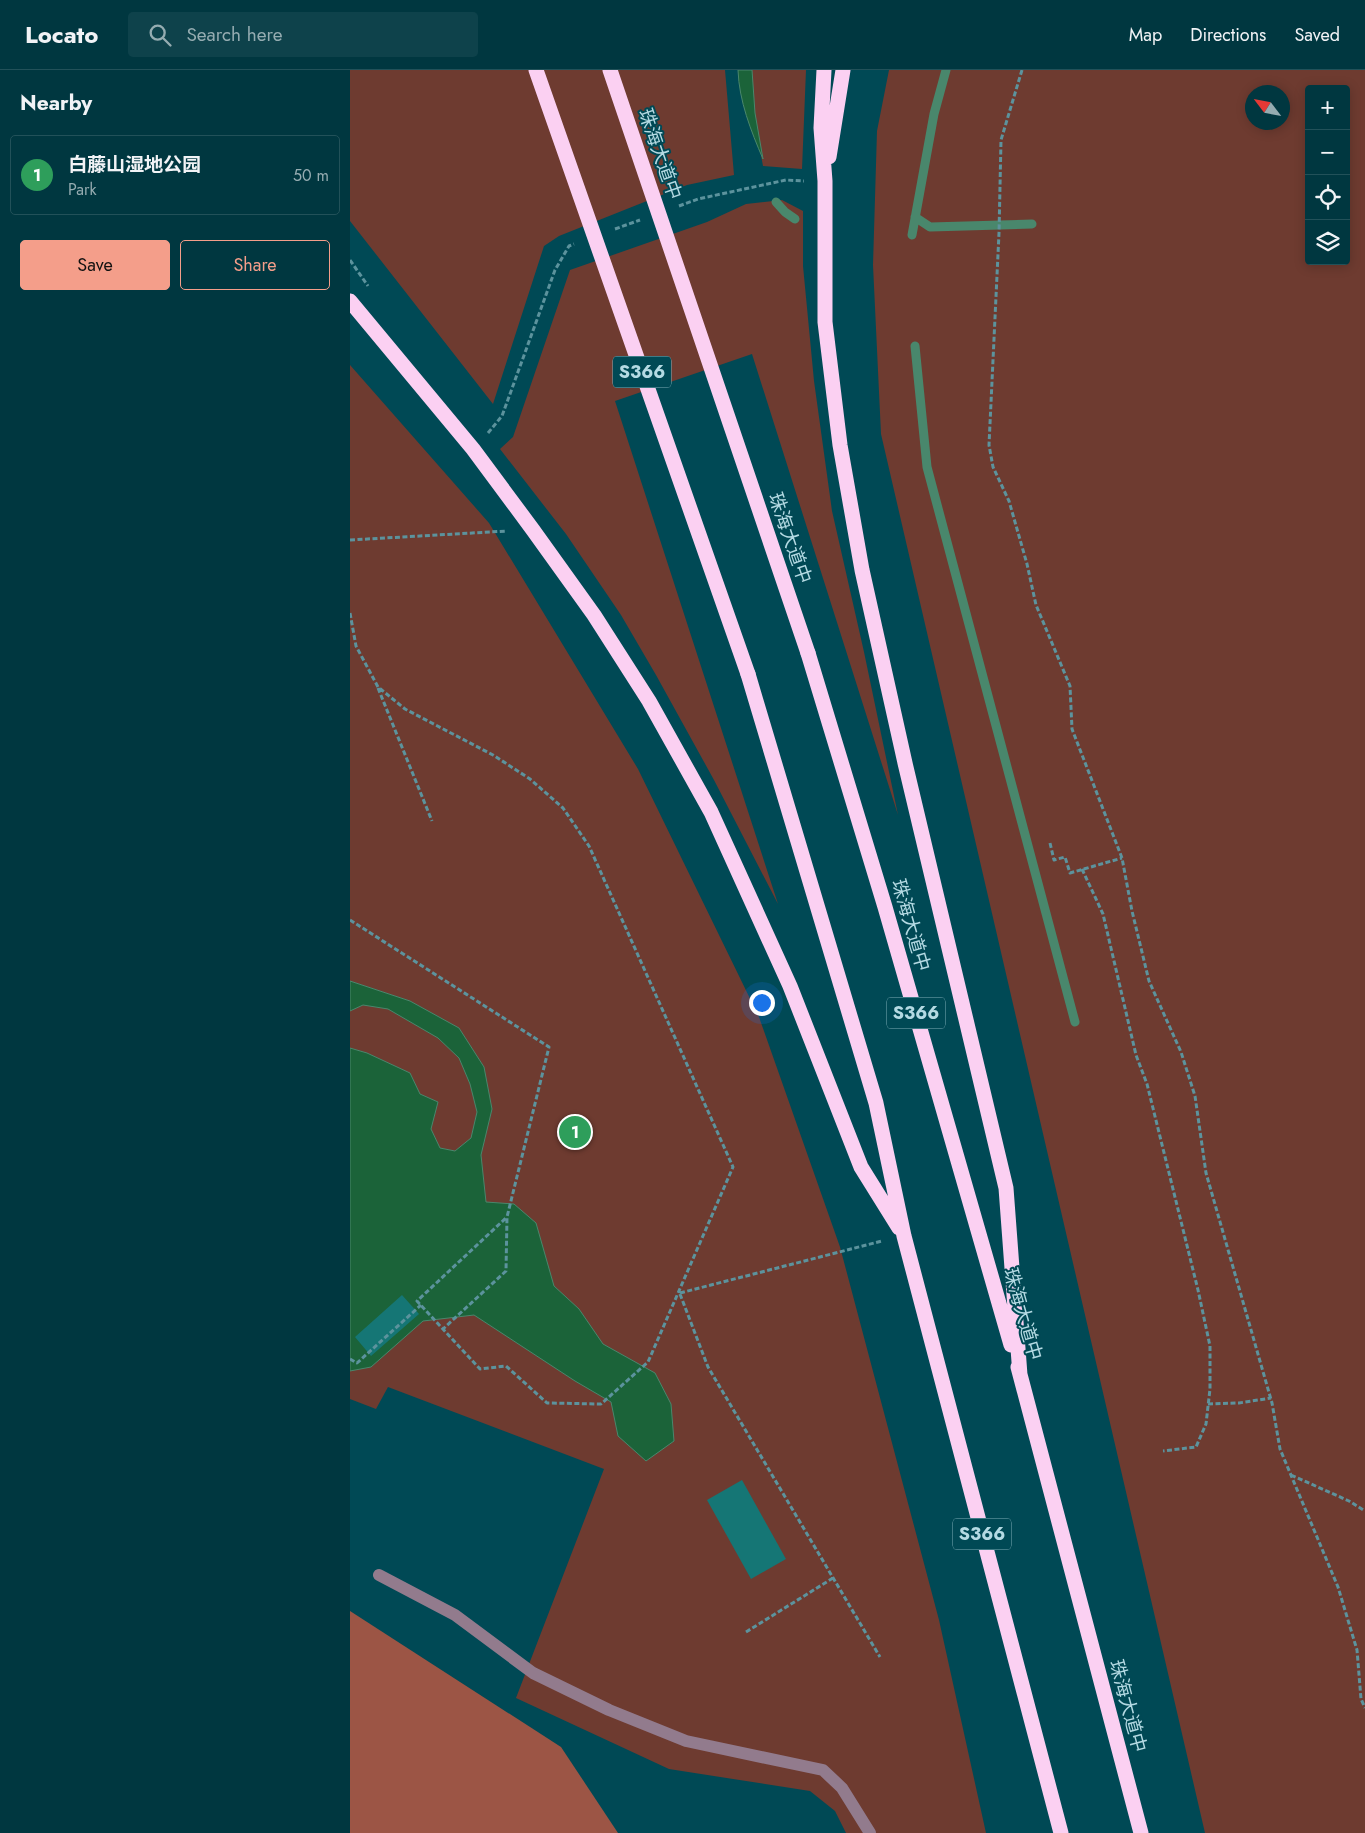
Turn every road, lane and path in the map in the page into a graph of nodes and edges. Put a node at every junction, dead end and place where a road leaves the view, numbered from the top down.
1 (536, 70) edge
2 (610, 70) edge
3 (824, 70) edge
4 (843, 70) edge
5 (1022, 70) edge
6 (786, 180) dead end
7 (818, 181) junction
8 (350, 301) edge
9 (510, 394) dead end
10 (502, 416) dead end
11 (533, 530) junction
12 (350, 540) edge
13 (350, 613) edge
14 (378, 687) junction
15 (432, 821) dead end
16 (1050, 844) dead end
17 (1122, 858) junction
18 (1082, 869) junction
19 (350, 920) edge
20 (508, 1217) junction
21 (904, 1236) junction
22 (680, 1293) junction
23 (421, 1305) junction
24 (443, 1329) junction
25 (350, 1359) edge
26 (1020, 1375) junction
27 (1271, 1398) junction
28 (1208, 1404) junction
29 (1163, 1451) dead end
30 (1290, 1475) junction
31 (1365, 1511) edge
32 (378, 1575) dead end
33 (833, 1578) junction
34 (746, 1632) dead end
35 (880, 1657) dead end
36 (1365, 1708) edge
37 (870, 1833) edge
38 (1061, 1833) edge
39 (1141, 1833) edge

1 - 21 highway, S366, bridge
2 - 26 highway, 珠海大道中 / S366, bridge
3 - 7 highway
4 - 7 highway
5 - 17 path
6 - 7 path
7 - 26 highway
8 - 11 highway
9 - 10 path
11 - 12 path
11 - 21 highway
13 - 14 path
14 - 15 path
14 - 22 path
16 - 18 path
17 - 18 path
17 - 27 path
18 - 28 path
19 - 20 path
20 - 23 path
20 - 24 path
21 - 22 path
21 - 38 highway, S366
22 - 24 path
22 - 33 path
23 - 24 path
23 - 25 path
26 - 39 highway, 珠海大道中 / S366
27 - 28 path
27 - 30 path
28 - 29 path
30 - 31 path
30 - 36 path
32 - 37 lane
33 - 34 path
33 - 35 path

